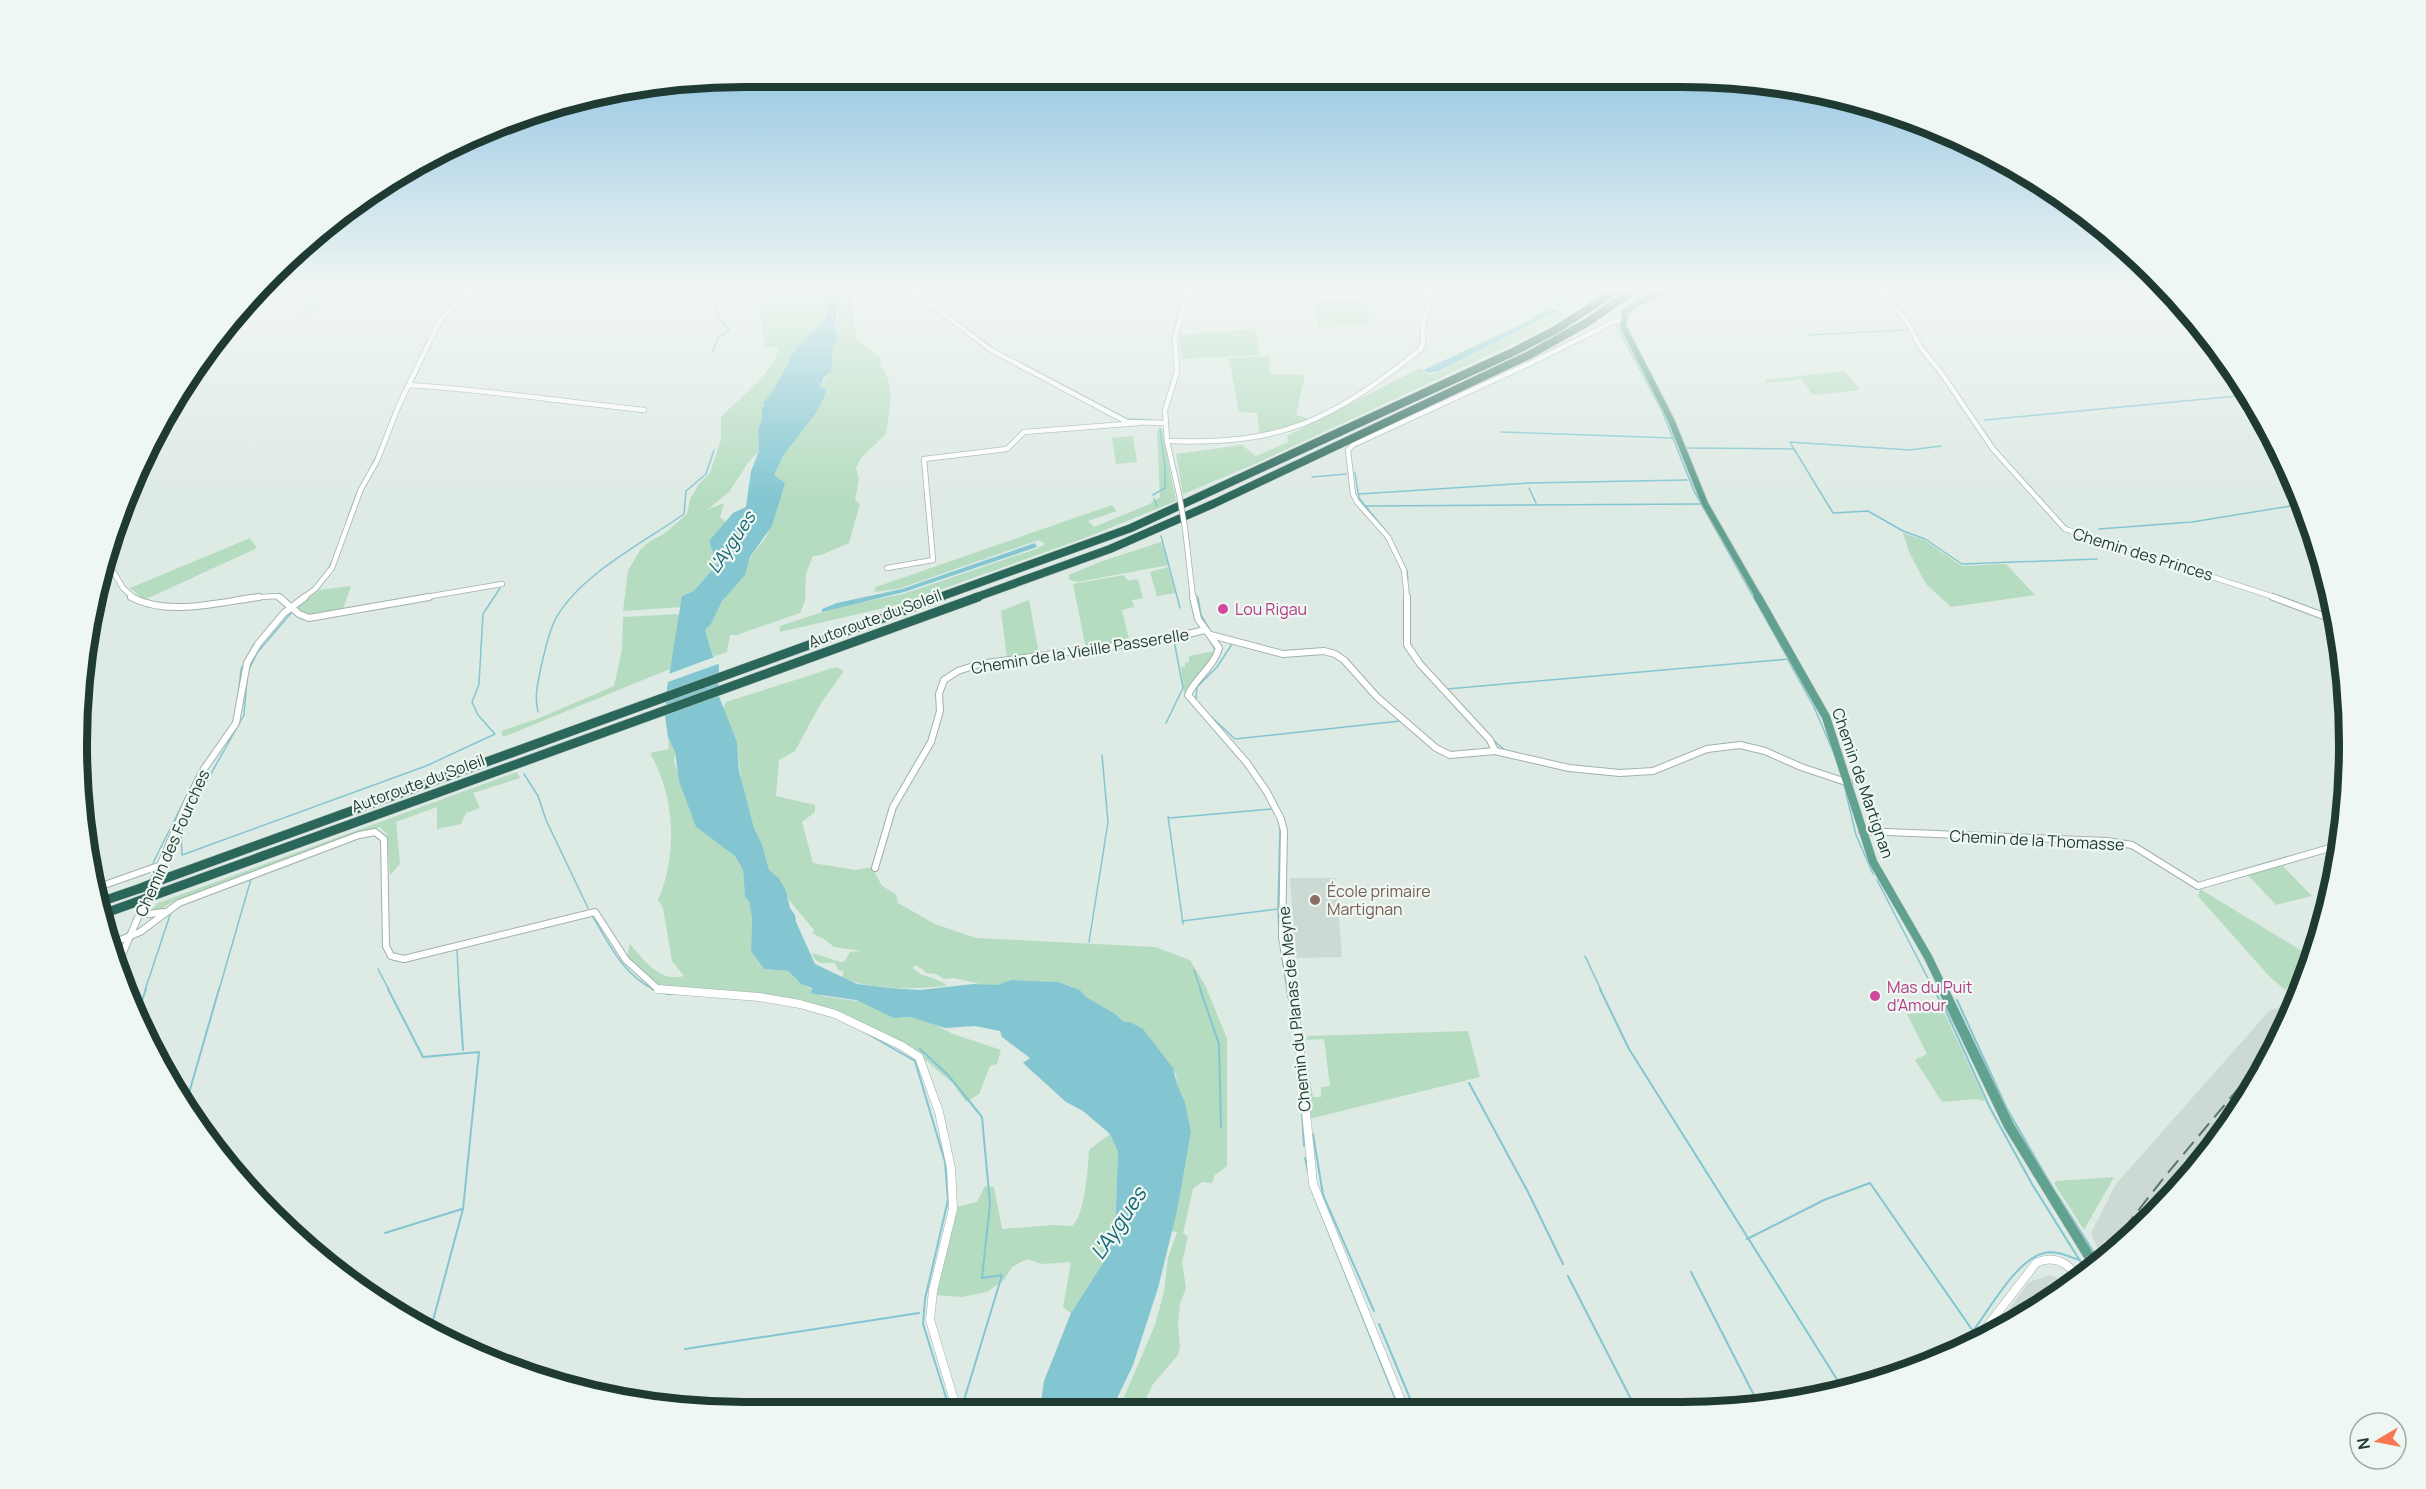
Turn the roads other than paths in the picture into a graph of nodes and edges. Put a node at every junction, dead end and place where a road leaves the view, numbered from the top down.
1 (422, 359) edge
2 (1010, 359) edge
3 (1177, 359) edge
4 (1408, 359) edge
5 (1497, 359) edge
6 (1519, 359) edge
7 (1538, 359) edge
8 (1639, 359) edge
9 (1930, 359) edge
10 (409, 385) junction
11 (644, 410) dead end
12 (1138, 423) junction
13 (1166, 423) junction
14 (1167, 441) junction
15 (111, 568) edge
16 (887, 568) dead end
17 (502, 584) dead end
18 (291, 607) junction
19 (2326, 617) edge
20 (1208, 632) junction
21 (1226, 642) junction
22 (1217, 643) junction
23 (1218, 654) junction
24 (1495, 751) junction
25 (1849, 783) junction
26 (1862, 831) junction
27 (2330, 848) edge
28 (875, 868) dead end
29 (160, 872) junction
30 (103, 886) edge
31 (106, 900) edge
32 (139, 906) junction
33 (165, 912) junction
34 (109, 913) edge
35 (130, 938) junction
36 (118, 942) edge
37 (122, 956) edge
38 (2091, 1259) edge
39 (2074, 1272) edge
40 (1986, 1326) edge
41 (955, 1402) edge
42 (1402, 1402) edge

1 - 10 street, Chemin des Fourches
2 - 12 street
3 - 13 street
4 - 14 street
5 - 29 highway, Autoroute du Soleil
6 - 32 highway, Autoroute du Soleil, bridge
7 - 24 street
8 - 25 main road, Chemin de Martignan
9 - 19 street, Chemin des Princes
10 - 11 street
10 - 18 street, Chemin des Fourches
12 - 13 street
12 - 16 street
13 - 14 street
14 - 20 street, bridge
15 - 18 street
17 - 18 street
18 - 29 street, Chemin des Fourches
20 - 21 street
20 - 22 street
20 - 28 street, Chemin de la Vieille Passerelle
21 - 22 street
21 - 23 street
21 - 24 street
22 - 23 street
23 - 42 street, Chemin du Planas de Meyne
24 - 25 street
25 - 26 main road, Chemin de Martignan
26 - 27 street, Chemin de la Thomasse
26 - 38 main road, Chemin de Martignan
29 - 30 street
29 - 31 highway, Autoroute du Soleil, bridge
29 - 32 street, Chemin des Fourches
32 - 33 street
32 - 34 highway, Autoroute du Soleil
32 - 35 street, Chemin des Fourches
33 - 35 street
33 - 41 street
35 - 36 street
35 - 37 street, Chemin des Fourches
39 - 40 street

